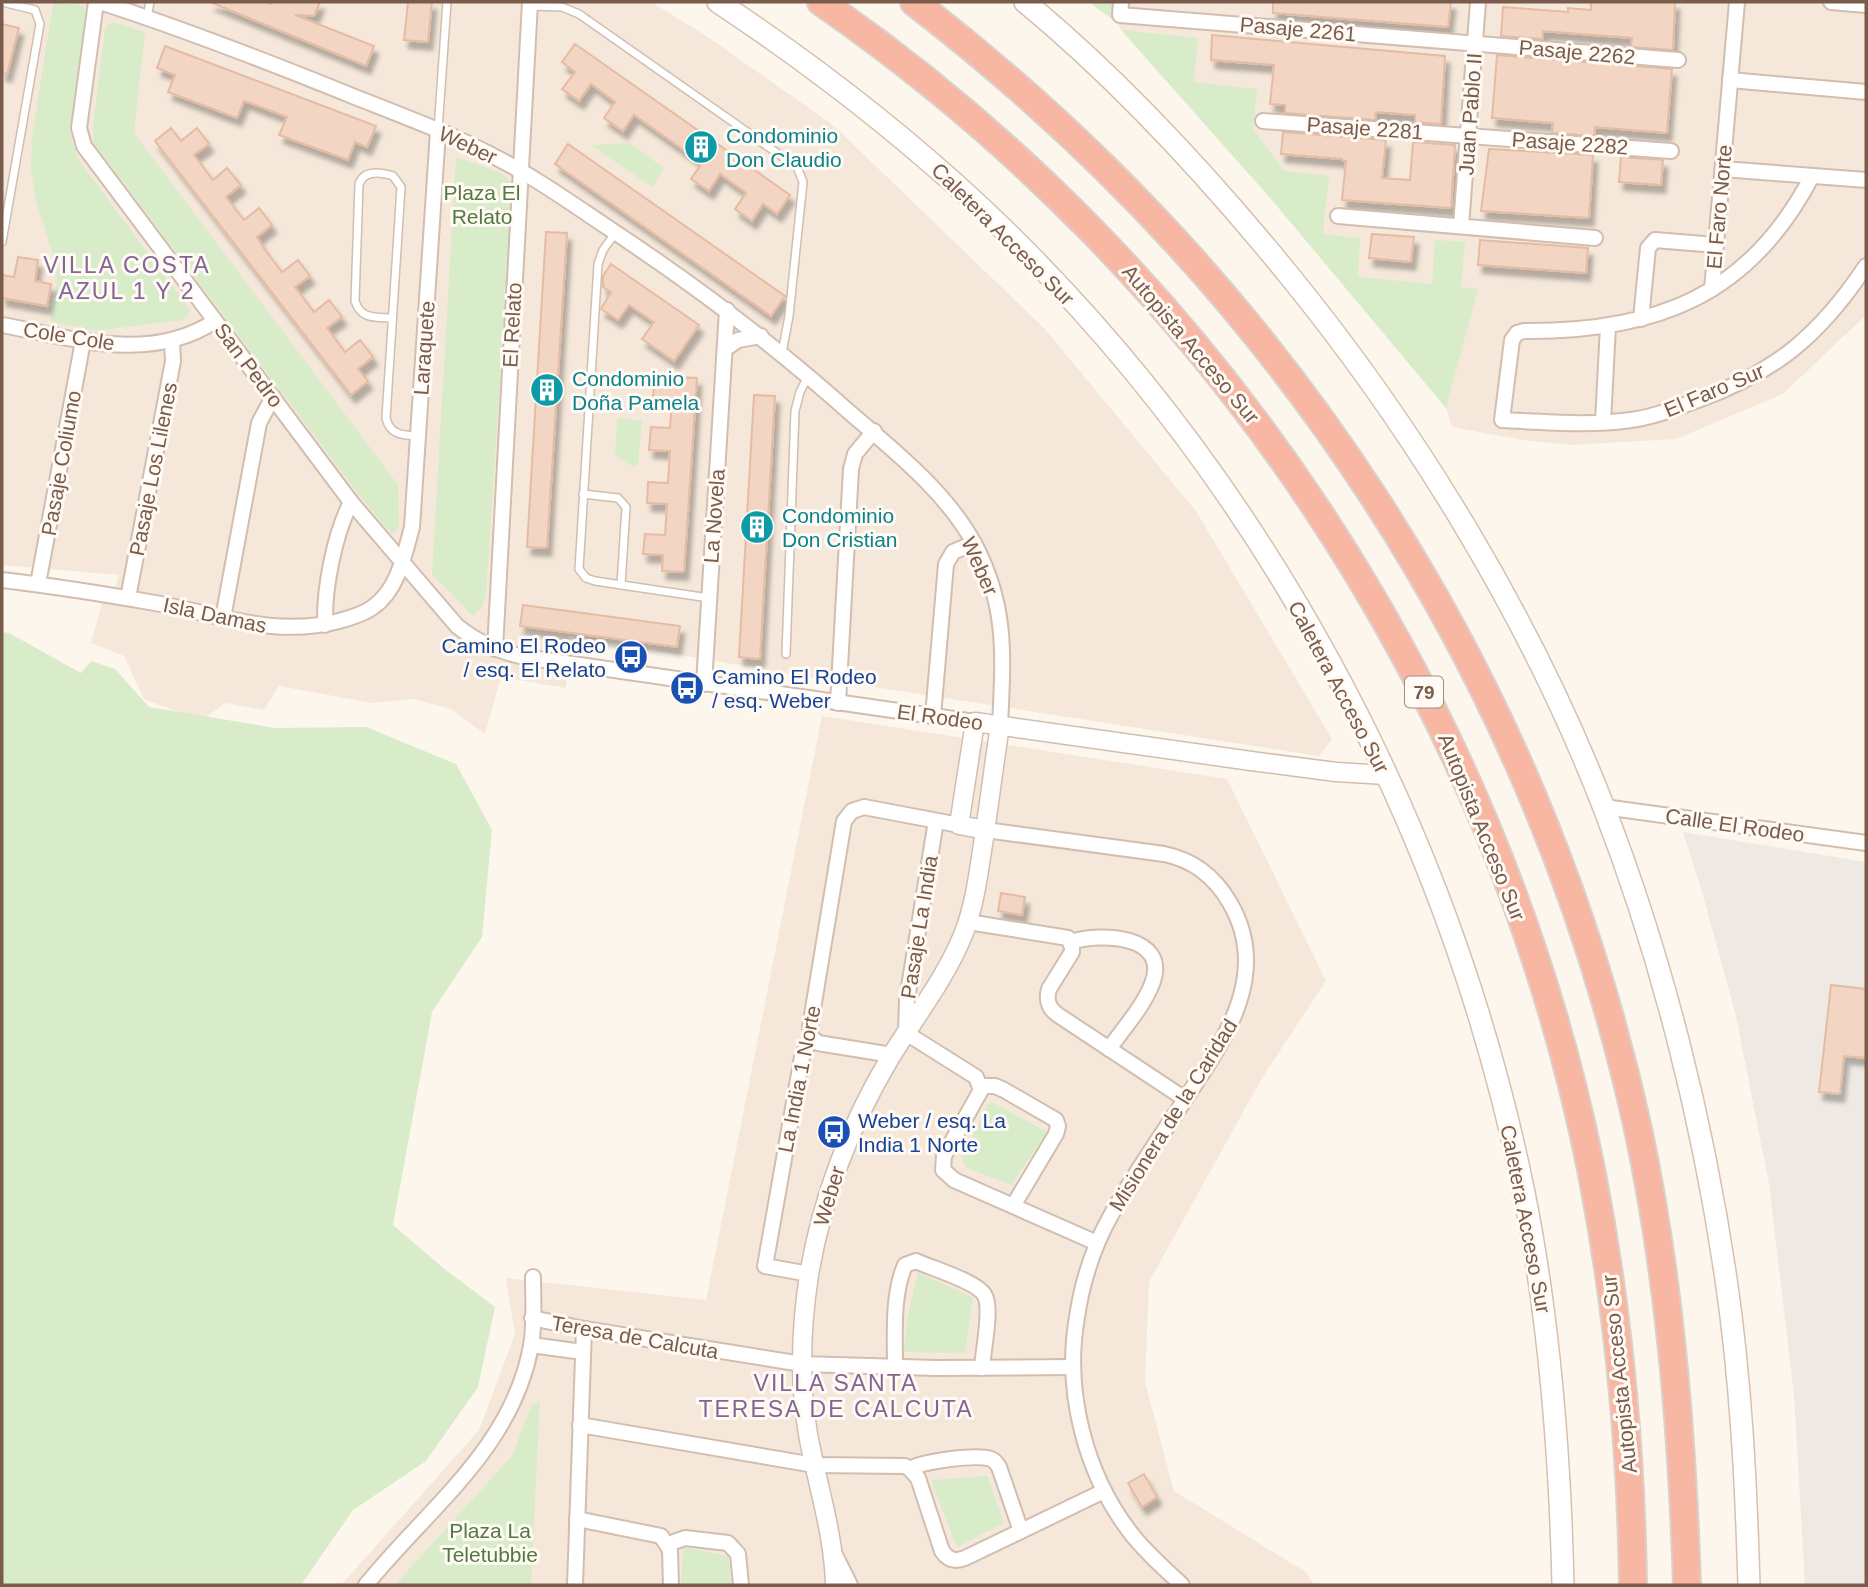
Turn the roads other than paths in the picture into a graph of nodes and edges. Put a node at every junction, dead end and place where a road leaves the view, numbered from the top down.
1 (2, 2) edge
2 (98, 2) edge
3 (150, 2) edge
4 (447, 2) edge
5 (718, 2) edge
6 (821, 2) edge
7 (914, 2) edge
8 (1025, 2) edge
9 (1478, 2) edge
10 (1737, 2) edge
11 (1831, 2) edge
12 (530, 4) edge
13 (1866, 5) edge
14 (1121, 8) edge
15 (147, 17) junction
16 (1475, 43) junction
17 (1678, 60) dead end
18 (1730, 80) junction
19 (1866, 92) edge
20 (1263, 121) dead end
21 (438, 131) junction
22 (1468, 136) junction
23 (1671, 150) dead end
24 (1723, 169) junction
25 (521, 170) junction
26 (1812, 176) junction
27 (1866, 180) edge
28 (1338, 216) dead end
29 (1461, 226) junction
30 (616, 233) junction
31 (1595, 238) dead end
32 (2, 242) edge
33 (1716, 245) junction
34 (1866, 266) edge
35 (1712, 289) junction
36 (727, 310) junction
37 (393, 318) junction
38 (1641, 319) junction
39 (215, 321) junction
40 (2, 325) edge
41 (1608, 326) junction
42 (761, 336) junction
43 (83, 341) junction
44 (172, 341) junction
45 (724, 349) junction
46 (782, 353) junction
47 (809, 375) junction
48 (273, 397) junction
49 (1603, 422) junction
50 (874, 431) junction
51 (418, 436) junction
52 (583, 494) junction
53 (351, 502) junction
54 (974, 543) junction
55 (402, 564) junction
56 (2, 580) edge
57 (38, 584) junction
58 (621, 585) junction
59 (128, 598) junction
60 (709, 598) junction
61 (223, 618) junction
62 (325, 625) junction
63 (495, 649) junction
64 (786, 654) dead end
65 (704, 684) junction
66 (838, 703) junction
67 (933, 716) junction
68 (975, 722) junction
69 (1000, 726) junction
70 (1386, 775) junction
71 (1604, 807) junction
72 (936, 821) junction
73 (959, 825) junction
74 (986, 830) junction
75 (1866, 843) edge
76 (968, 922) junction
77 (1070, 942) junction
78 (906, 1033) junction
79 (811, 1037) junction
80 (1109, 1049) junction
81 (892, 1055) junction
82 (980, 1086) junction
83 (1185, 1099) junction
84 (1013, 1206) junction
85 (1097, 1243) junction
86 (809, 1274) junction
87 (533, 1277) dead end
88 (532, 1318) junction
89 (584, 1329) junction
90 (531, 1345) junction
91 (583, 1352) junction
92 (802, 1364) junction
93 (1073, 1367) junction
94 (895, 1368) junction
95 (982, 1368) junction
96 (580, 1425) junction
97 (814, 1465) junction
98 (910, 1469) junction
99 (1104, 1491) junction
100 (577, 1519) junction
101 (1021, 1531) junction
102 (668, 1544) junction
103 (833, 1552) junction
104 (366, 1585) edge
105 (575, 1585) edge
106 (671, 1585) edge
107 (741, 1585) edge
108 (835, 1585) edge
109 (850, 1585) edge
110 (1182, 1585) edge
111 (1563, 1585) edge
112 (1633, 1585) edge
113 (1686, 1585) edge
114 (1749, 1585) edge

1 - 32 lane
2 - 15 street, Weber
2 - 39 street, San Pedro
3 - 15 lane
4 - 21 lane
5 - 70 main road, Caletera Acceso Sur
6 - 112 highway, Autopista Acceso Sur / 79
7 - 113 highway, 79
8 - 71 main road
9 - 16 street, Juan Pablo II
10 - 18 street, El Faro Norte
11 - 13 street
12 - 25 street, El Relato
12 - 46 lane
14 - 16 street, Pasaje 2261
15 - 21 street, Weber
16 - 17 street, Pasaje 2262
16 - 22 street, Juan Pablo II
18 - 19 street
18 - 24 street, El Faro Norte
20 - 22 street, Pasaje 2281
21 - 25 street, Weber
21 - 51 street, Laraquete
22 - 23 street, Pasaje 2282
22 - 29 street, Juan Pablo II
24 - 26 street
24 - 33 street, El Faro Norte
25 - 30 street, Weber
25 - 63 street, El Relato
26 - 27 street
26 - 35 street
28 - 29 street
29 - 31 street
30 - 36 street, Weber
30 - 52 lane
33 - 35 street, El Faro Norte
33 - 38 street
34 - 49 street, El Faro Sur
35 - 38 street, El Faro Norte
36 - 42 street, Weber
36 - 45 street, La Novela
37 - 37 lane
37 - 51 lane
38 - 41 street, El Faro Norte
39 - 44 street, Cole Cole
39 - 48 street, San Pedro
40 - 43 street, Cole Cole
41 - 49 street
41 - 49 street, El Faro Sur
42 - 45 street
42 - 46 street, Weber
43 - 44 street, Cole Cole
43 - 57 street, Pasaje Coliumo
44 - 59 street, Pasaje Los Lilenes
45 - 60 street, La Novela
46 - 47 street, Weber
47 - 50 street, Weber
47 - 64 lane
48 - 53 street, San Pedro
48 - 61 street
50 - 54 street, Weber
50 - 66 street
51 - 55 street, Laraquete
52 - 58 lane
52 - 58 lane
53 - 55 street, San Pedro
53 - 62 street
54 - 67 street
54 - 69 street, Weber
55 - 62 street, Isla Damas
55 - 63 street, San Pedro
56 - 57 street, Isla Damas
57 - 59 street, Isla Damas
58 - 60 lane
59 - 61 street, Isla Damas
60 - 65 street, La Novela
61 - 62 street, Isla Damas
63 - 65 street, El Rodeo
65 - 66 street, El Rodeo
66 - 67 street, El Rodeo
67 - 68 street, El Rodeo
68 - 69 street, El Rodeo
68 - 73 street
69 - 70 street, El Rodeo
69 - 74 street, Weber
70 - 111 main road, Caletera Acceso Sur
71 - 75 street, Calle El Rodeo
71 - 114 main road
72 - 73 street
72 - 78 street, Pasaje La India
72 - 79 street, La India 1 Norte
73 - 74 street, Misionera de la Caridad
74 - 76 street, Weber
74 - 83 street, Misionera de la Caridad
76 - 77 street
76 - 78 street, Weber
77 - 80 street
77 - 80 street
78 - 81 street, Weber
78 - 82 street
79 - 81 street
79 - 86 street, La India 1 Norte
80 - 83 street
81 - 86 street, Weber
82 - 84 street
82 - 84 street
83 - 85 street, Misionera de la Caridad
84 - 85 street
85 - 93 street, Misionera de la Caridad
86 - 92 street, Weber
87 - 88 street
88 - 89 street, Teresa de Calcuta
88 - 90 street
89 - 91 street
89 - 92 street, Teresa de Calcuta
90 - 91 street, Teresa de Calcuta
90 - 104 street
91 - 96 street
92 - 94 street, Teresa de Calcuta
92 - 97 street, Weber
93 - 95 street, Teresa de Calcuta
93 - 99 street, Misionera de la Caridad
94 - 95 street, Teresa de Calcuta
94 - 95 street
96 - 97 street
96 - 100 street
97 - 98 street
97 - 103 street, Weber
98 - 101 street
98 - 101 street
99 - 101 street
99 - 110 street, Misionera de la Caridad
100 - 102 street
100 - 105 street
102 - 106 street
102 - 107 street
103 - 108 street, Weber
103 - 109 street

